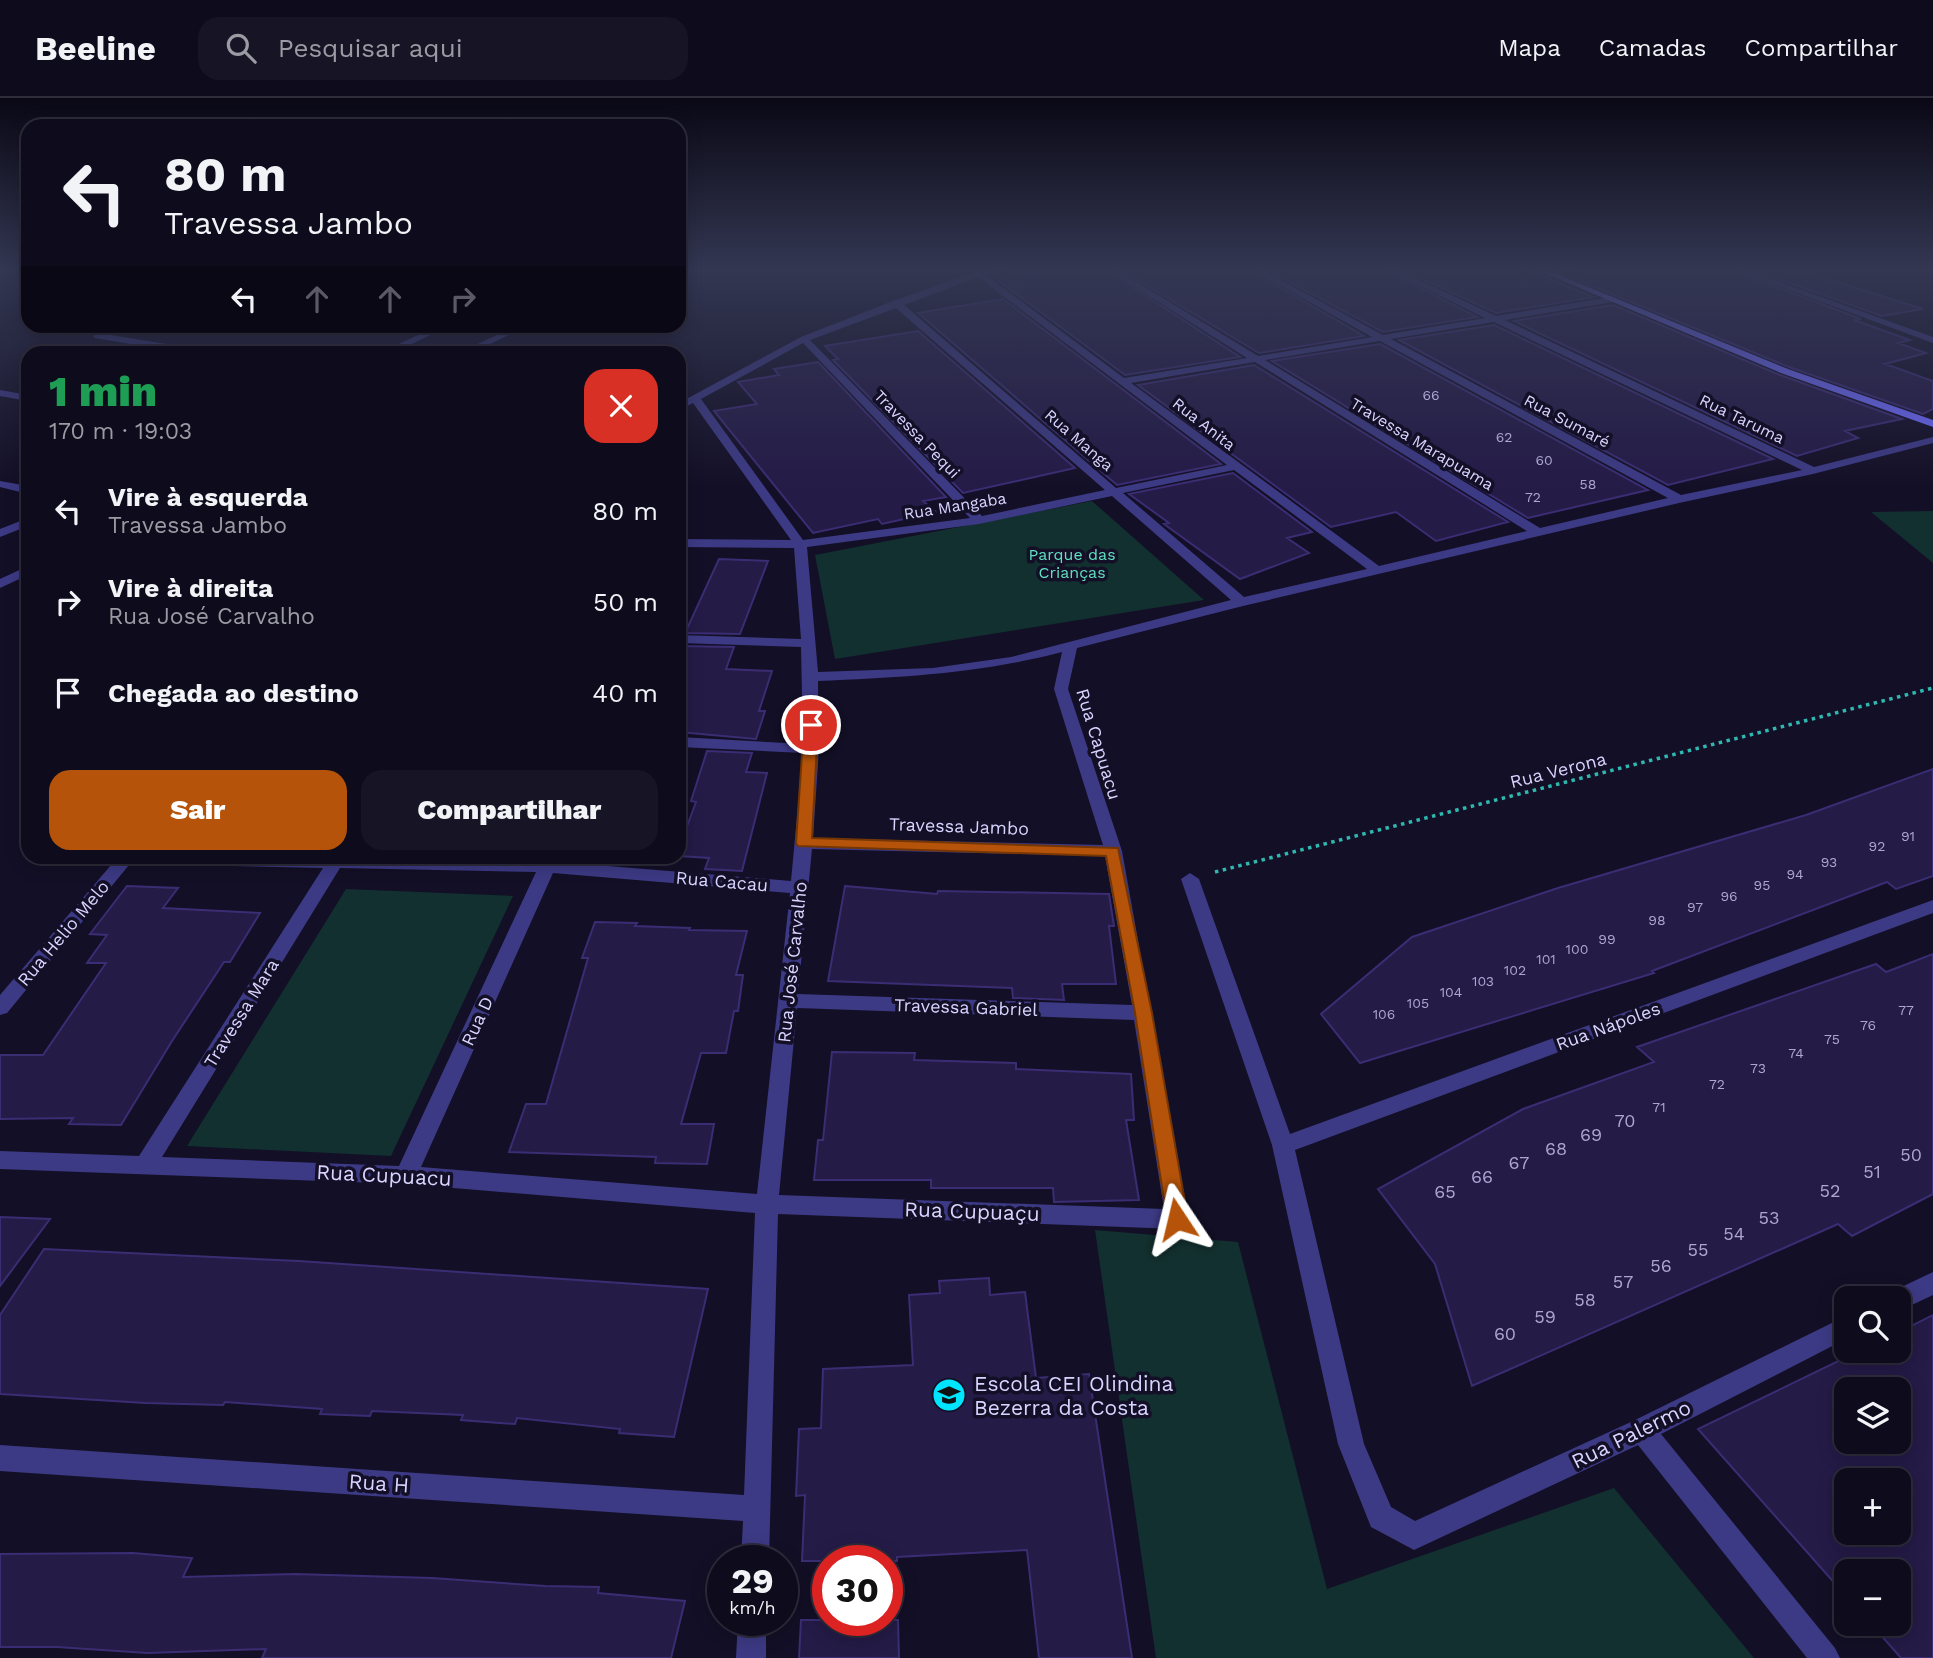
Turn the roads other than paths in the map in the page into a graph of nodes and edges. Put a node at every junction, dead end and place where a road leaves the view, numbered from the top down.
1 (140, 343) edge
2 (797, 343) edge
3 (808, 343) edge
4 (942, 343) edge
5 (1072, 343) edge
6 (1228, 343) edge
7 (1358, 343) edge
8 (1387, 343) edge
9 (1546, 343) edge
10 (1717, 343) edge
11 (160, 346) edge
12 (1256, 360) junction
13 (1124, 381) junction
14 (0, 393) edge
15 (21, 397) edge
16 (694, 397) junction
17 (686, 402) edge
18 (1933, 424) edge
19 (1933, 440) edge
20 (1233, 467) junction
21 (1813, 471) junction
22 (0, 484) edge
23 (21, 488) edge
24 (1115, 492) junction
25 (1679, 499) junction
26 (979, 520) junction
27 (21, 525) edge
28 (0, 533) edge
29 (1539, 533) junction
30 (686, 543) edge
31 (800, 544) junction
32 (1377, 570) junction
33 (21, 574) edge
34 (0, 584) edge
35 (1241, 602) junction
36 (686, 639) edge
37 (809, 643) junction
38 (1070, 648) junction
39 (811, 677) junction
40 (686, 742) edge
41 (811, 749) junction
42 (804, 843) junction
43 (1113, 851) junction
44 (121, 864) edge
45 (335, 864) edge
46 (442, 864) edge
47 (547, 867) junction
48 (1190, 879) road end
49 (800, 888) junction
50 (1933, 906) edge
51 (788, 1001) junction
52 (0, 1008) edge
53 (1143, 1013) junction
54 (1283, 1145) junction
55 (0, 1160) edge
56 (146, 1164) junction
57 (406, 1175) junction
58 (767, 1204) junction
59 (1177, 1219) joint
60 (1933, 1283) edge
61 (1911, 1294) edge
62 (1834, 1333) edge
63 (1642, 1430) junction
64 (0, 1458) edge
65 (758, 1509) junction
66 (756, 1545) edge
67 (752, 1636) edge
68 (751, 1658) edge
69 (1825, 1658) edge

1 - 11 street
2 - 16 street
3 - 26 street, Travessa Pequi
4 - 24 street, Rua Manga
5 - 13 street, Rua Anita
6 - 12 street, Travessa Marapuama
7 - 12 street
8 - 25 street, Rua Sumaré
9 - 21 street, Rua Taruma
10 - 18 street
12 - 13 street
12 - 29 street, Travessa Marapuama
13 - 20 street, Rua Anita
14 - 15 street
16 - 17 street
16 - 31 street
19 - 21 street
20 - 24 street, Rua Mangaba
20 - 32 street, Rua Anita
21 - 25 street
22 - 23 street
24 - 26 street, Rua Mangaba
24 - 35 street, Rua Manga
25 - 29 street
26 - 31 street, Rua Mangaba
27 - 28 street
29 - 32 street
30 - 31 street, Rua Mangaba
31 - 37 street, Rua José Carvalho
32 - 35 street
33 - 34 street
35 - 38 street
36 - 37 street
37 - 39 street, Rua José Carvalho
38 - 39 street
38 - 43 street, Rua Capuacu
39 - 41 street, Rua José Carvalho
40 - 41 street
41 - 42 street, Rua José Carvalho
42 - 43 street, Travessa Jambo
42 - 49 street, Rua José Carvalho
43 - 53 street, Rua Capuacu
44 - 52 street, Rua Helio Melo
45 - 56 street, Travessa Mara
46 - 47 street, Rua Cacau
47 - 49 street, Rua Cacau
47 - 57 street, Rua D
48 - 54 street
49 - 51 street, Rua José Carvalho
50 - 54 street, Rua Nápoles
51 - 53 street, Travessa Gabriel
51 - 58 street, Rua José Carvalho
53 - 59 street, Rua Capuacu
54 - 63 street, Rua Palermo
55 - 56 street, Rua Cupuacu
56 - 57 street, Rua Cupuacu
57 - 58 street, Rua Cupuacu
58 - 59 street, Rua Cupuaçu
58 - 65 street, Rua José Carvalho
60 - 61 street
62 - 63 street, Rua Palermo
63 - 69 street
64 - 65 street, Rua H
65 - 66 street, Rua José Carvalho
67 - 68 street

